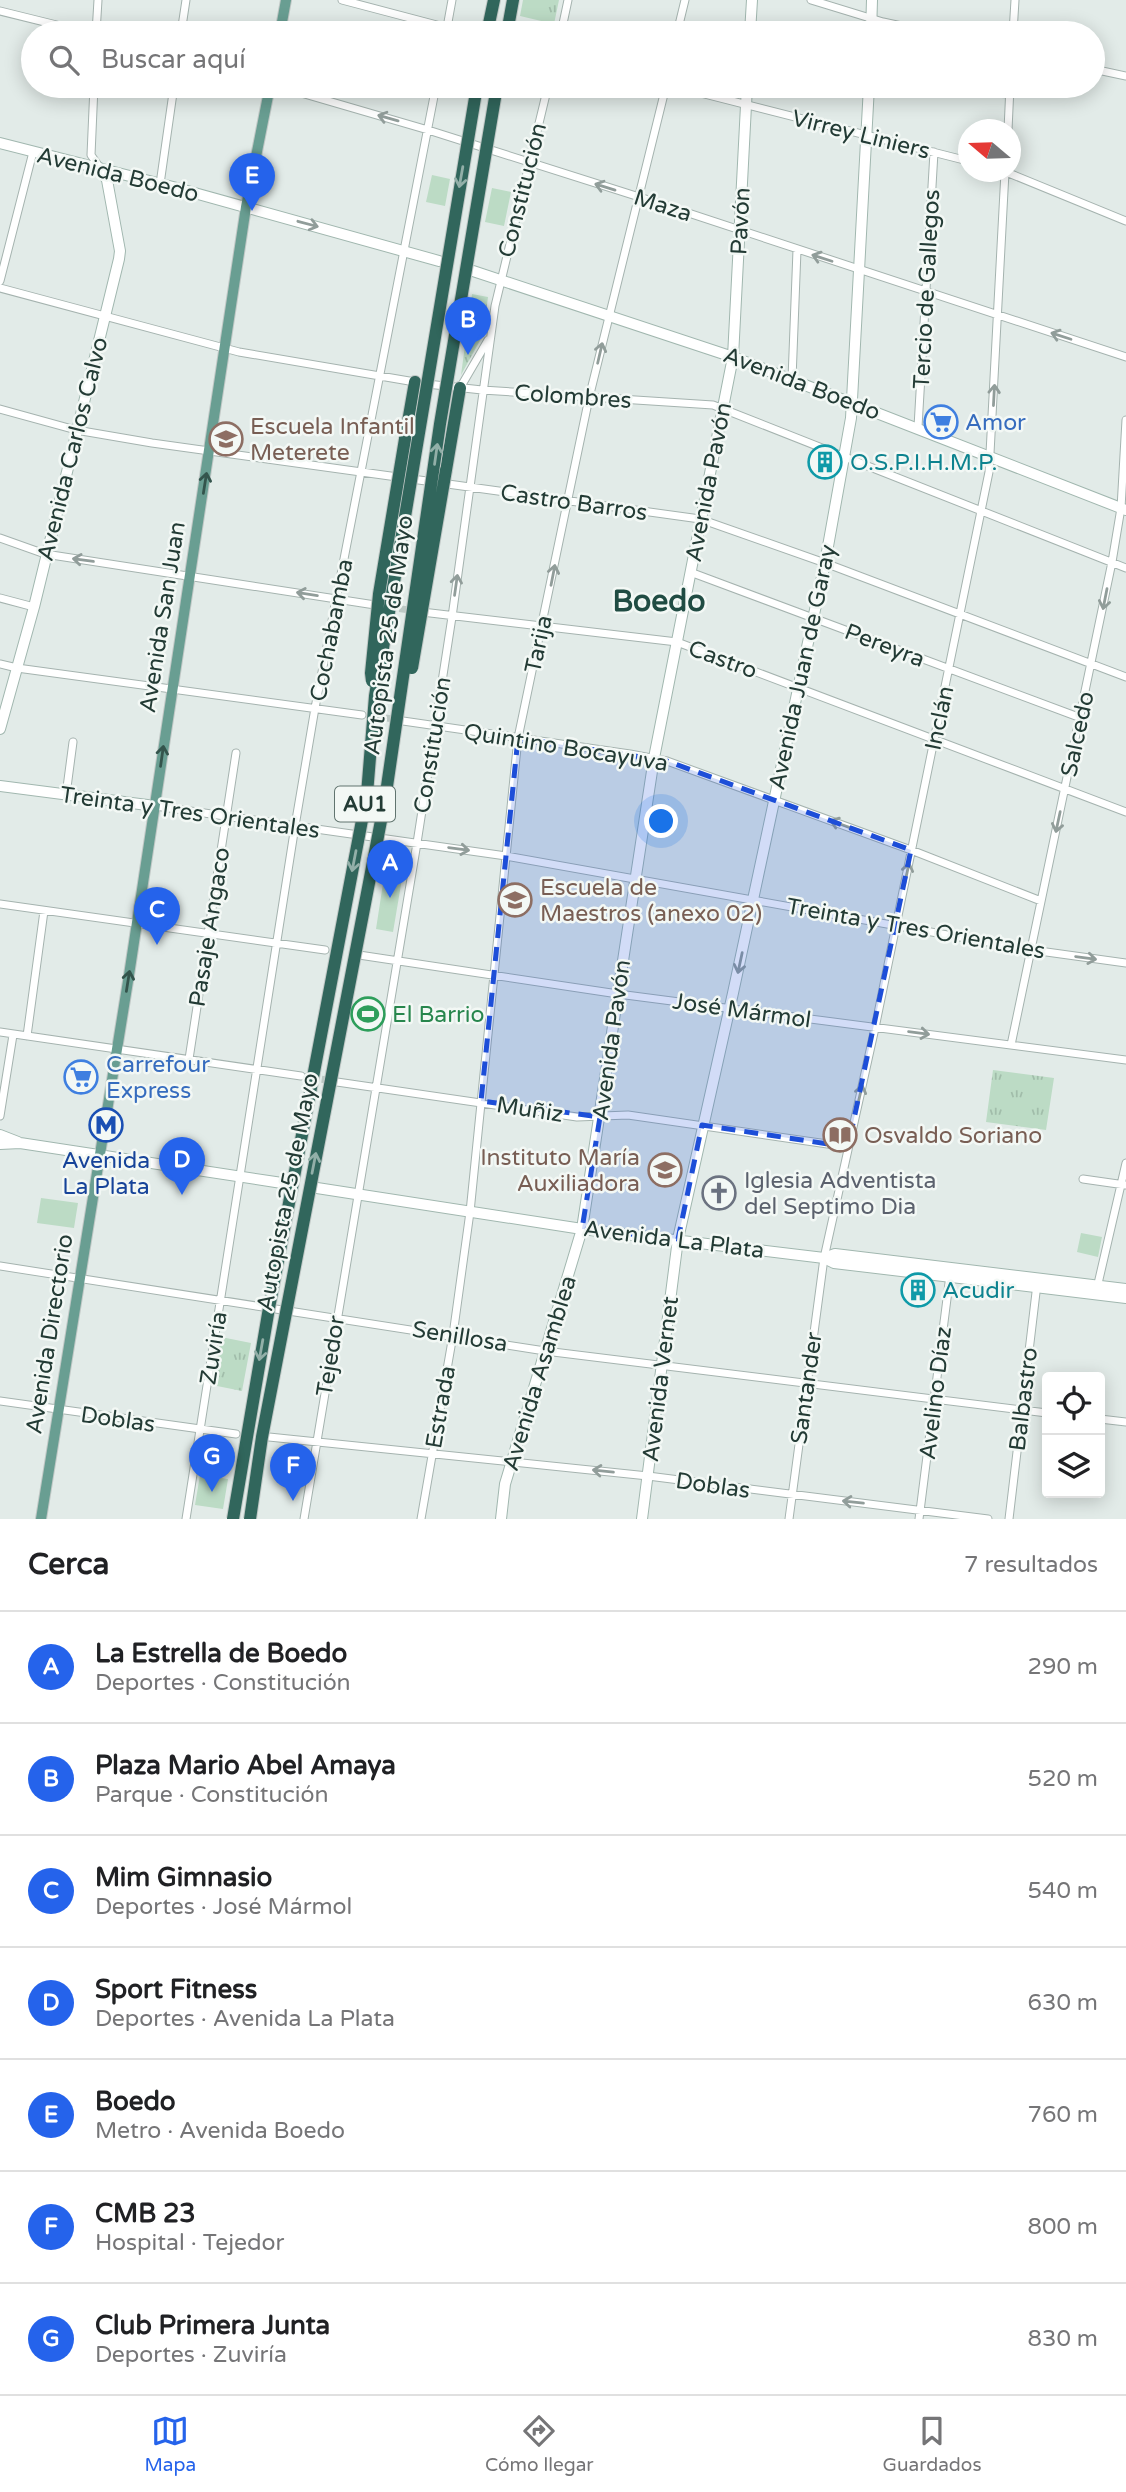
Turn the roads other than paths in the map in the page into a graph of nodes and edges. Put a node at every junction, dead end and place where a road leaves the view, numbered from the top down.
1 (98, 0) edge
2 (186, 0) edge
3 (286, 0) edge
4 (342, 0) edge
5 (453, 0) edge
6 (494, 0) edge
7 (513, 0) edge
8 (568, 0) edge
9 (685, 0) edge
10 (752, 0) edge
11 (811, 0) edge
12 (872, 0) edge
13 (1015, 0) edge
14 (0, 11) edge
15 (871, 18) junction
16 (40, 21) edge
17 (97, 21) edge
18 (183, 21) edge
19 (282, 21) edge
20 (413, 21) edge
21 (449, 21) edge
22 (490, 21) edge
23 (509, 21) edge
24 (564, 21) edge
25 (680, 21) edge
26 (751, 21) edge
27 (884, 21) edge
28 (1014, 21) edge
29 (1105, 72) edge
30 (1126, 76) edge
31 (94, 98) edge
32 (172, 98) edge
33 (268, 98) edge
34 (318, 98) edge
35 (434, 98) edge
36 (475, 98) edge
37 (495, 98) edge
38 (545, 98) edge
39 (663, 98) edge
40 (722, 98) edge
41 (746, 98) edge
42 (869, 98) edge
43 (1009, 98) edge
44 (746, 104) junction
45 (1008, 119) edge
46 (428, 130) junction
47 (867, 135) junction
48 (0, 144) edge
49 (33, 152) junction
50 (934, 152) junction
51 (958, 158) edge
52 (529, 163) junction
53 (100, 168) junction
54 (1021, 178) edge
55 (1005, 182) edge
56 (160, 184) junction
57 (638, 197) junction
58 (246, 207) junction
59 (1126, 221) edge
60 (740, 230) junction
61 (404, 250) junction
62 (797, 250) junction
63 (439, 261) dead end
64 (860, 270) junction
65 (474, 271) dead end
66 (500, 280) junction
67 (0, 281) edge
68 (0, 288) edge
69 (925, 290) junction
70 (609, 314) junction
71 (998, 315) junction
72 (105, 316) junction
73 (491, 336) junction
74 (225, 349) junction
75 (733, 357) junction
76 (1126, 357) edge
77 (381, 378) junction
78 (792, 379) junction
79 (415, 383) junction
80 (460, 388) junction
81 (482, 390) junction
82 (589, 398) junction
83 (853, 402) junction
84 (723, 408) junction
85 (0, 409) edge
86 (1126, 420) edge
87 (918, 427) junction
88 (76, 430) junction
89 (210, 450) junction
90 (991, 456) junction
91 (845, 457) junction
92 (362, 472) junction
93 (469, 488) junction
94 (568, 501) junction
95 (1124, 509) edge
96 (981, 511) junction
97 (701, 519) junction
98 (0, 538) edge
99 (45, 554) junction
100 (1112, 562) junction
101 (825, 564) junction
102 (1126, 568) edge
103 (690, 572) junction
104 (190, 575) junction
105 (0, 598) edge
106 (336, 599) junction
107 (375, 605) dead end
108 (34, 607) junction
109 (422, 612) tunnel mouth
110 (960, 615) junction
111 (452, 617) junction
112 (812, 618) junction
113 (542, 627) junction
114 (677, 642) junction
115 (0, 664) edge
116 (1092, 664) junction
117 (17, 668) junction
118 (949, 669) junction
119 (1126, 677) edge
120 (797, 687) junction
121 (172, 688) junction
122 (375, 696) junction
123 (315, 708) junction
124 (362, 715) tunnel mouth
125 (1081, 718) junction
126 (403, 721) tunnel mouth
127 (435, 726) junction
128 (0, 727) edge
129 (518, 738) junction
130 (934, 739) junction
131 (73, 742) dead end
132 (236, 753) dead end
133 (654, 758) junction
134 (390, 764) junction
135 (0, 786) edge
136 (1066, 789) junction
137 (66, 795) junction
138 (774, 800) junction
139 (155, 806) junction
140 (1126, 812) edge
141 (227, 816) junction
142 (295, 826) junction
143 (417, 843) junction
144 (911, 850) junction
145 (506, 856) junction
146 (635, 878) junction
147 (753, 899) junction
148 (1041, 901) junction
149 (0, 904) edge
150 (44, 911) junction
151 (137, 922) junction
152 (896, 924) junction
153 (208, 933) junction
154 (277, 943) junction
155 (326, 950) dead end
156 (1032, 950) junction
157 (359, 955) dead end
158 (397, 961) junction
159 (1126, 963) edge
160 (495, 974) junction
161 (618, 994) junction
162 (730, 1008) junction
163 (875, 1028) junction
164 (0, 1032) edge
165 (13, 1034) junction
166 (27, 1037) junction
167 (1011, 1045) junction
168 (117, 1049) junction
169 (189, 1059) junction
170 (1126, 1060) edge
171 (258, 1069) junction
172 (301, 1076) tunnel mouth
173 (337, 1082) tunnel mouth
174 (375, 1088) junction
175 (481, 1101) junction
176 (0, 1116) edge
177 (600, 1116) junction
178 (702, 1125) junction
179 (0, 1135) edge
180 (20, 1143) junction
181 (0, 1144) edge
182 (848, 1147) junction
183 (98, 1155) junction
184 (1126, 1163) edge
185 (240, 1176) junction
186 (1083, 1179) dead end
187 (282, 1182) dead end
188 (1124, 1185) edge
189 (317, 1188) dead end
190 (358, 1194) junction
191 (470, 1212) junction
192 (582, 1228) junction
193 (678, 1239) junction
194 (824, 1258) junction
195 (0, 1266) edge
196 (951, 1273) junction
197 (80, 1277) junction
198 (1037, 1284) junction
199 (1126, 1289) edge
200 (1097, 1290) junction
201 (1126, 1298) edge
202 (220, 1300) junction
203 (336, 1317) junction
204 (453, 1335) junction
205 (545, 1351) junction
206 (662, 1366) junction
207 (807, 1384) junction
208 (935, 1399) junction
209 (0, 1401) edge
210 (1022, 1410) junction
211 (58, 1411) junction
212 (1042, 1412) edge
213 (1105, 1420) edge
214 (1126, 1422) edge
215 (200, 1430) junction
216 (236, 1434) dead end
217 (269, 1437) dead end
218 (316, 1442) junction
219 (432, 1453) junction
220 (512, 1461) junction
221 (648, 1476) junction
222 (792, 1496) junction
223 (920, 1509) junction
224 (41, 1519) edge
225 (186, 1519) edge
226 (233, 1519) edge
227 (250, 1519) edge
228 (304, 1519) edge
229 (421, 1519) edge
230 (501, 1519) edge
231 (642, 1519) edge
232 (789, 1519) edge
233 (919, 1519) edge
234 (988, 1519) edge
235 (1009, 1519) edge

1 - 17 street
2 - 18 street
3 - 19 main road
4 - 20 street
5 - 21 street
6 - 22 highway
7 - 23 highway
8 - 24 street
9 - 25 street
10 - 26 main road
11 - 15 street
12 - 15 main road
13 - 28 street
14 - 16 street
15 - 27 street
29 - 30 street
31 - 53 street
32 - 56 street
33 - 58 main road, Avenida San Juan
46 -> 34 street, Maza
35 - 46 street, Cochabamba
36 -> 122 highway, Autopista 25 de Mayo / AU1, bridge
134 -> 37 highway, Autopista 25 de Mayo / AU1, bridge
38 - 52 street, Constitución
39 - 57 street, Tarija
40 - 44 street, Virrey Liniers
41 - 44 main road, Pavón
42 - 47 main road, Avenida Juan de Garay
43 - 45 street
44 - 47 street, Virrey Liniers
44 - 60 main road, Pavón
46 - 52 street, Maza
46 - 61 street, Cochabamba
47 - 50 street, Virrey Liniers
47 - 64 main road, Avenida Juan de Garay
48 - 49 main road, Avenida Boedo
49 - 53 main road, Avenida Boedo
49 - 67 street
50 - 51 street, Virrey Liniers
50 - 69 street, Tercio de Gallegos
57 -> 52 street, Maza
52 - 66 street, Constitución
53 - 56 main road, Avenida Boedo
53 - 72 main road, Avenida Carlos Calvo
54 - 59 street
55 - 71 street, Inclán
56 - 58 main road, Avenida Boedo
57 - 60 street, Maza
57 - 70 street, Tarija
58 -> 61 main road, Avenida Boedo
58 - 74 main road, Avenida San Juan
60 - 62 street, Maza
60 - 75 main road, Pavón
61 - 63 main road, Avenida Boedo
61 - 77 street, Cochabamba
64 -> 62 street, Maza
62 - 78 street
64 - 69 street, Maza
64 - 83 main road, Avenida Juan de Garay
65 - 66 main road, Avenida Boedo
66 - 70 main road, Avenida Boedo
66 - 73 street, Constitución
68 - 72 street, Colombres
69 - 71 street, Maza
69 - 87 street, Tercio de Gallegos
70 - 75 main road, Avenida Boedo
82 -> 70 street, Tarija
76 -> 71 street, Maza
90 -> 71 street, Inclán
72 - 74 street, Colombres
72 - 88 main road, Avenida Carlos Calvo
73 - 80 street, Constitución
73 - 81 street, Constitución
74 - 77 street, Colombres
74 - 89 main road, Avenida San Juan
75 - 78 main road, Avenida Boedo
75 - 84 main road, Avenida Pavón
77 - 79 street, Colombres
77 - 92 street, Cochabamba
78 - 83 main road, Avenida Boedo
79 - 80 street, Colombres
79 - 122 highway, bridge
80 - 81 street, Colombres
80 - 134 highway, bridge
81 - 82 street, Colombres
81 - 93 street, Constitución
82 - 84 street, Colombres
82 - 94 street, Tarija
83 - 87 main road, Avenida Boedo
83 - 91 main road, Avenida Juan de Garay
84 - 91 street, Colombres
84 - 97 main road, Avenida Pavón
85 - 88 street, Castro Barros
86 - 95 street, Salcedo
87 - 90 main road, Avenida Boedo
88 - 89 street, Castro Barros
88 - 99 main road, Avenida Carlos Calvo
89 - 92 street, Castro Barros
104 -> 89 main road, Avenida San Juan
90 - 95 main road, Avenida Boedo
90 - 96 street, Inclán
91 - 96 street, Colombres
91 - 101 main road, Avenida Juan de Garay
92 - 93 street, Castro Barros
92 - 106 street, Cochabamba
93 - 94 street, Castro Barros
111 -> 93 street, Constitución
94 - 97 street, Castro Barros
113 -> 94 street, Tarija
95 - 100 street, Salcedo
96 - 100 street, Colombres
96 - 110 street, Inclán
97 - 101 street, Castro Barros
97 - 103 main road, Avenida Pavón
98 - 99 street
104 -> 99 street
99 - 108 main road, Avenida Carlos Calvo
100 - 102 street, Colombres
100 -> 116 street, Salcedo
101 - 110 street, Castro Barros
101 - 112 main road, Avenida Juan de Garay
103 - 112 street, Pereyra
103 - 114 main road, Avenida Pavón
106 -> 104 street
104 - 121 main road, Avenida San Juan
105 - 108 street
106 - 107 street
106 - 123 street, Cochabamba
108 - 117 main road, Avenida Carlos Calvo
109 - 111 street, Castro
110 - 116 street, Castro Barros
110 - 118 street, Inclán
111 - 113 street, Castro
111 - 127 street, Constitución
112 - 118 street, Pereyra
112 - 120 main road, Avenida Juan de Garay
113 - 114 street, Castro
113 - 129 street, Tarija
114 - 120 street, Castro
114 - 133 main road, Avenida Pavón
115 - 117 street
116 - 119 street, Castro Barros
116 - 125 street, Salcedo
117 - 121 street
117 - 128 main road, Avenida Carlos Calvo
118 - 125 street, Pereyra
118 - 130 street, Inclán
120 - 130 street, Castro
120 - 138 main road, Avenida Juan de Garay
121 - 123 street
139 -> 121 main road, Avenida San Juan
122 -> 226 highway, Autopista 25 de Mayo / AU1, bridge
123 - 124 street
123 - 142 street, Cochabamba
125 - 136 street, Salcedo
126 - 127 street, Quintino Bocayuva
127 - 129 street, Quintino Bocayuva
127 - 143 street, Constitución
129 - 133 street, Quintino Bocayuva
129 - 145 street, Tarija
130 - 136 street, Castro
130 - 144 street, Inclán
131 - 137 street
132 - 141 street, Pasaje Angaco
133 - 138 street, Quintino Bocayuva
133 - 146 main road, Avenida Pavón
227 -> 134 highway, Autopista 25 de Mayo / AU1, bridge
135 - 137 main road, Treinta y Tres Orientales
136 - 140 street, Castro
136 -> 148 street, Salcedo
137 - 139 main road, Treinta y Tres Orientales
144 -> 138 street, Quintino Bocayuva
138 - 147 main road, Avenida Juan de Garay
139 - 141 street, Treinta y Tres Orientales
139 - 151 main road, Avenida San Juan
141 - 142 street, Treinta y Tres Orientales
141 - 153 street, Pasaje Angaco
142 - 143 street, Treinta y Tres Orientales
142 - 154 street, Cochabamba
143 -> 145 street, Treinta y Tres Orientales
143 - 158 street, Constitución
144 - 148 street, Quintino Bocayuva
152 -> 144 street, Inclán
145 - 146 street, Treinta y Tres Orientales
145 - 160 street, Tarija
146 - 147 street, Treinta y Tres Orientales
146 - 161 main road, Avenida Pavón
147 - 152 street, Treinta y Tres Orientales
147 -> 162 main road, Avenida Juan de Garay
148 - 156 street, Salcedo
149 - 150 street
150 - 151 street
150 - 166 street
151 - 153 street
168 -> 151 main road, Avenida San Juan
152 - 156 street, Treinta y Tres Orientales
152 - 163 street, Inclán
153 - 154 street
153 - 169 street, Pasaje Angaco
154 - 155 street
154 - 171 street, Cochabamba
156 -> 159 street, Treinta y Tres Orientales
156 - 167 street, Salcedo
157 - 158 street, José Mármol
158 - 160 street, José Mármol
158 - 174 street, Constitución
160 - 161 street, José Mármol
160 - 175 street, Tarija
161 - 162 street, José Mármol
161 - 177 main road, Avenida Pavón
162 - 163 street, José Mármol
162 - 178 main road, Avenida Juan de Garay
163 -> 167 street, José Mármol
182 -> 163 street, Inclán
164 - 165 street
165 - 166 street
165 - 176 street
166 - 168 street
167 - 170 street, José Mármol
168 - 169 street
168 - 183 main road, Avenida San Juan
169 - 171 street
171 - 172 street
171 - 185 street, Cochabamba
173 - 174 street, Muñiz
174 - 175 street, Muñiz
174 - 190 street, Constitución
175 - 177 street, Muñiz
175 - 191 street, Tarija
177 - 178 street, Muñiz
177 - 192 main road, Avenida Pavón
178 - 182 street, Muñiz
178 - 193 main road, Avenida Juan de Garay
179 - 180 main road
180 - 181 main road
180 - 183 main road
182 - 194 street, Inclán
183 - 185 main road
183 - 197 main road, Avenida Directorio
184 - 188 street
185 - 187 main road
185 - 202 street, Zuviría
186 - 188 street
188 - 200 street
189 - 190 main road, Avenida La Plata
190 - 191 main road, Avenida La Plata
190 - 203 street, Tejedor
191 - 192 main road, Avenida La Plata
191 - 204 street, Estrada
192 - 193 main road, Avenida La Plata
192 - 205 main road, Avenida Asamblea
193 - 194 main road, Avenida La Plata
193 - 206 main road, Avenida Vernet
194 - 196 main road, Avenida La Plata
194 - 207 street, Santander
195 - 197 street, Senillosa
196 - 198 main road, Avenida La Plata
196 - 208 street, Avelino Díaz
197 - 202 street, Senillosa
197 - 211 main road, Avenida Directorio
198 - 200 main road, Avenida La Plata
198 - 210 street, Balbastro
199 - 200 main road, Avenida La Plata
200 - 201 main road, Avenida La Plata
202 - 203 street, Senillosa
202 - 215 street, Zuviría
203 - 204 street, Senillosa
203 - 218 street, Tejedor
204 - 205 street, Senillosa
204 - 219 street, Estrada
205 - 206 street, Senillosa
205 - 220 main road, Avenida Asamblea
206 - 207 street, Senillosa
206 - 221 main road, Avenida Vernet
207 - 208 street, Senillosa
207 - 222 street, Santander
208 - 210 street, Senillosa
208 - 223 street, Avelino Díaz
209 - 211 street, Doblas
210 - 212 street, Senillosa
210 - 235 street, Balbastro
211 - 215 street, Doblas
211 - 224 main road, Avenida Directorio
213 - 214 street
215 - 216 street, Doblas
215 - 225 street, Zuviría
217 - 218 street, Doblas
218 - 219 street, Doblas
218 - 228 street, Tejedor
219 - 220 street, Doblas
219 - 229 street, Estrada
221 -> 220 street, Doblas
220 - 230 main road, Avenida Asamblea
221 - 222 street, Doblas
221 - 231 main road, Avenida Vernet
223 -> 222 street, Doblas
222 - 232 street, Santander
223 - 233 street, Avelino Díaz
223 - 234 street, Doblas

